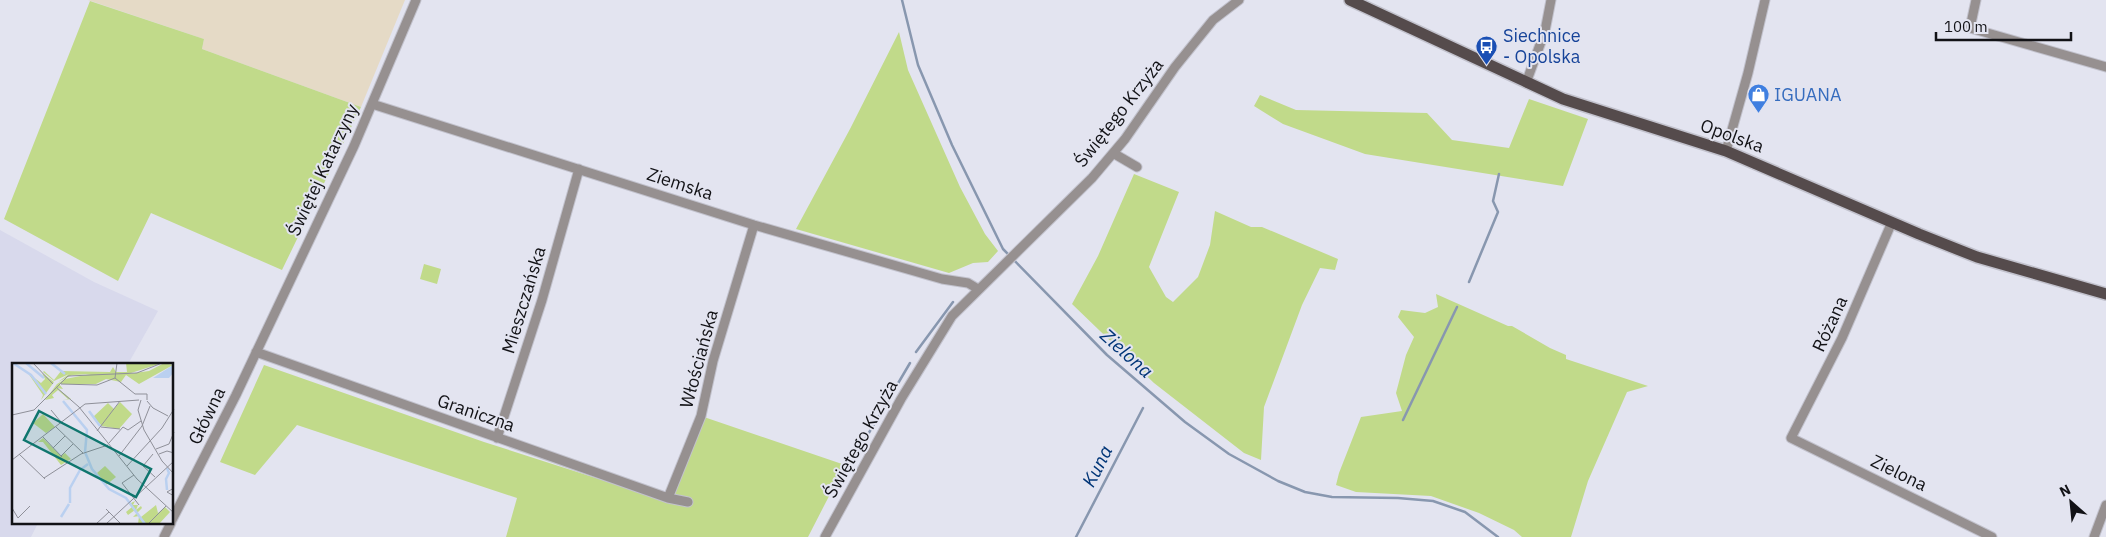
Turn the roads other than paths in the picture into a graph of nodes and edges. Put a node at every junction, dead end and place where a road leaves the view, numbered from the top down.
1 (416, 0) edge
2 (1239, 0) edge
3 (1350, 0) edge
4 (1551, 0) edge
5 (1765, 0) edge
6 (1976, 0) edge
7 (2106, 67) edge
8 (1526, 83) junction
9 (372, 104) junction
10 (1726, 151) junction
11 (1113, 153) junction
12 (1137, 168) dead end
13 (579, 169) junction
14 (1892, 222) junction
15 (754, 225) junction
16 (978, 289) junction
17 (2106, 294) edge
18 (256, 352) junction
19 (497, 438) junction
20 (1791, 438) joint
21 (668, 498) junction
22 (688, 502) dead end
23 (2106, 505) edge
24 (174, 518) edge
25 (171, 524) edge
26 (164, 537) edge
27 (825, 537) edge
28 (1992, 537) edge
29 (2094, 537) edge

1 - 9 street, Świętej Katarzyny
2 - 11 street, Świętego Krzyża
3 - 8 main road, Opolska
4 - 8 street
5 - 10 street
6 - 7 street
8 - 10 main road, Opolska
9 - 13 street, Ziemska
9 - 18 street, Świętej Katarzyny
10 - 14 main road, Opolska
11 - 12 street
11 - 16 street, Świętego Krzyża
13 - 15 street, Ziemska
13 - 19 street, Mieszczańska
14 - 17 main road, Opolska
14 - 20 street, Różana
15 - 16 street, Ziemska
15 - 21 street, Włościańska
16 - 27 street, Świętego Krzyża
18 - 19 street, Graniczna
18 - 24 street, Główna
19 - 21 street, Graniczna
20 - 28 street, Zielona
21 - 22 street, Graniczna
23 - 29 street
25 - 26 street, Główna

